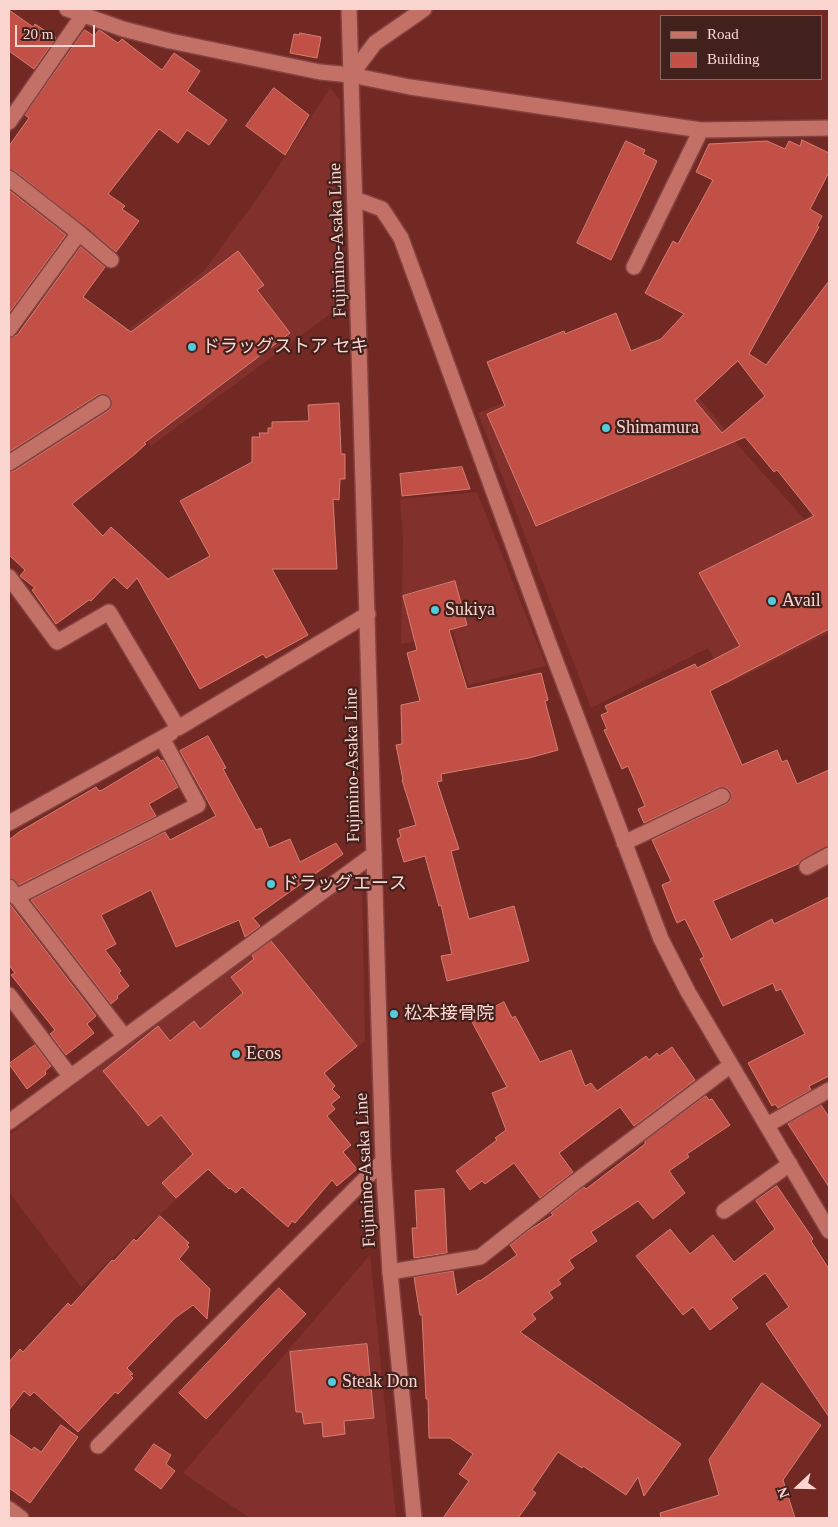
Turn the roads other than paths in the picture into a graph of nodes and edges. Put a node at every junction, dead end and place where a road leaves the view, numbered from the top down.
1 (67, 9) edge
2 (349, 9) edge
3 (424, 9) edge
4 (83, 15) junction
5 (351, 75) junction
6 (9, 122) edge
7 (829, 128) edge
8 (701, 130) junction
9 (9, 178) edge
10 (355, 199) junction
11 (79, 233) junction
12 (111, 260) dead end
13 (634, 267) dead end
14 (9, 329) edge
15 (102, 403) dead end
16 (9, 463) edge
17 (9, 577) edge
18 (368, 614) junction
19 (178, 728) junction
20 (162, 738) junction
21 (722, 796) dead end
22 (9, 823) edge
23 (624, 844) junction
24 (374, 854) junction
25 (829, 855) edge
26 (807, 867) dead end
27 (12, 892) edge
28 (9, 995) edge
29 (124, 1036) junction
30 (731, 1065) junction
31 (70, 1076) junction
32 (829, 1090) edge
33 (9, 1122) edge
34 (767, 1125) junction
35 (383, 1161) junction
36 (790, 1164) junction
37 (724, 1211) dead end
38 (829, 1231) edge
39 (390, 1272) junction
40 (98, 1446) dead end
41 (9, 1509) edge
42 (21, 1518) edge
43 (414, 1518) edge

1 - 4 street
2 - 5 street, Fujimino-Asaka Line
3 - 5 street
4 - 5 street
4 - 6 street
5 - 8 street
5 - 10 street, Fujimino-Asaka Line
7 - 8 street
8 - 13 street
9 - 11 street
10 - 18 street, Fujimino-Asaka Line
10 - 23 street
11 - 12 street
11 - 14 street
15 - 16 street
17 - 19 street
18 - 19 street
18 - 24 street, Fujimino-Asaka Line
19 - 20 street
20 - 22 street
20 - 27 street
21 - 23 street
23 - 30 street
24 - 29 street
24 - 35 street, Fujimino-Asaka Line
25 - 26 street
27 - 29 street
28 - 31 street
29 - 31 street
30 - 34 street
30 - 39 street
31 - 33 street
32 - 34 street
34 - 36 street
35 - 39 street, Fujimino-Asaka Line
35 - 40 street
36 - 37 street
36 - 38 street
39 - 43 street, Fujimino-Asaka Line
41 - 42 street

